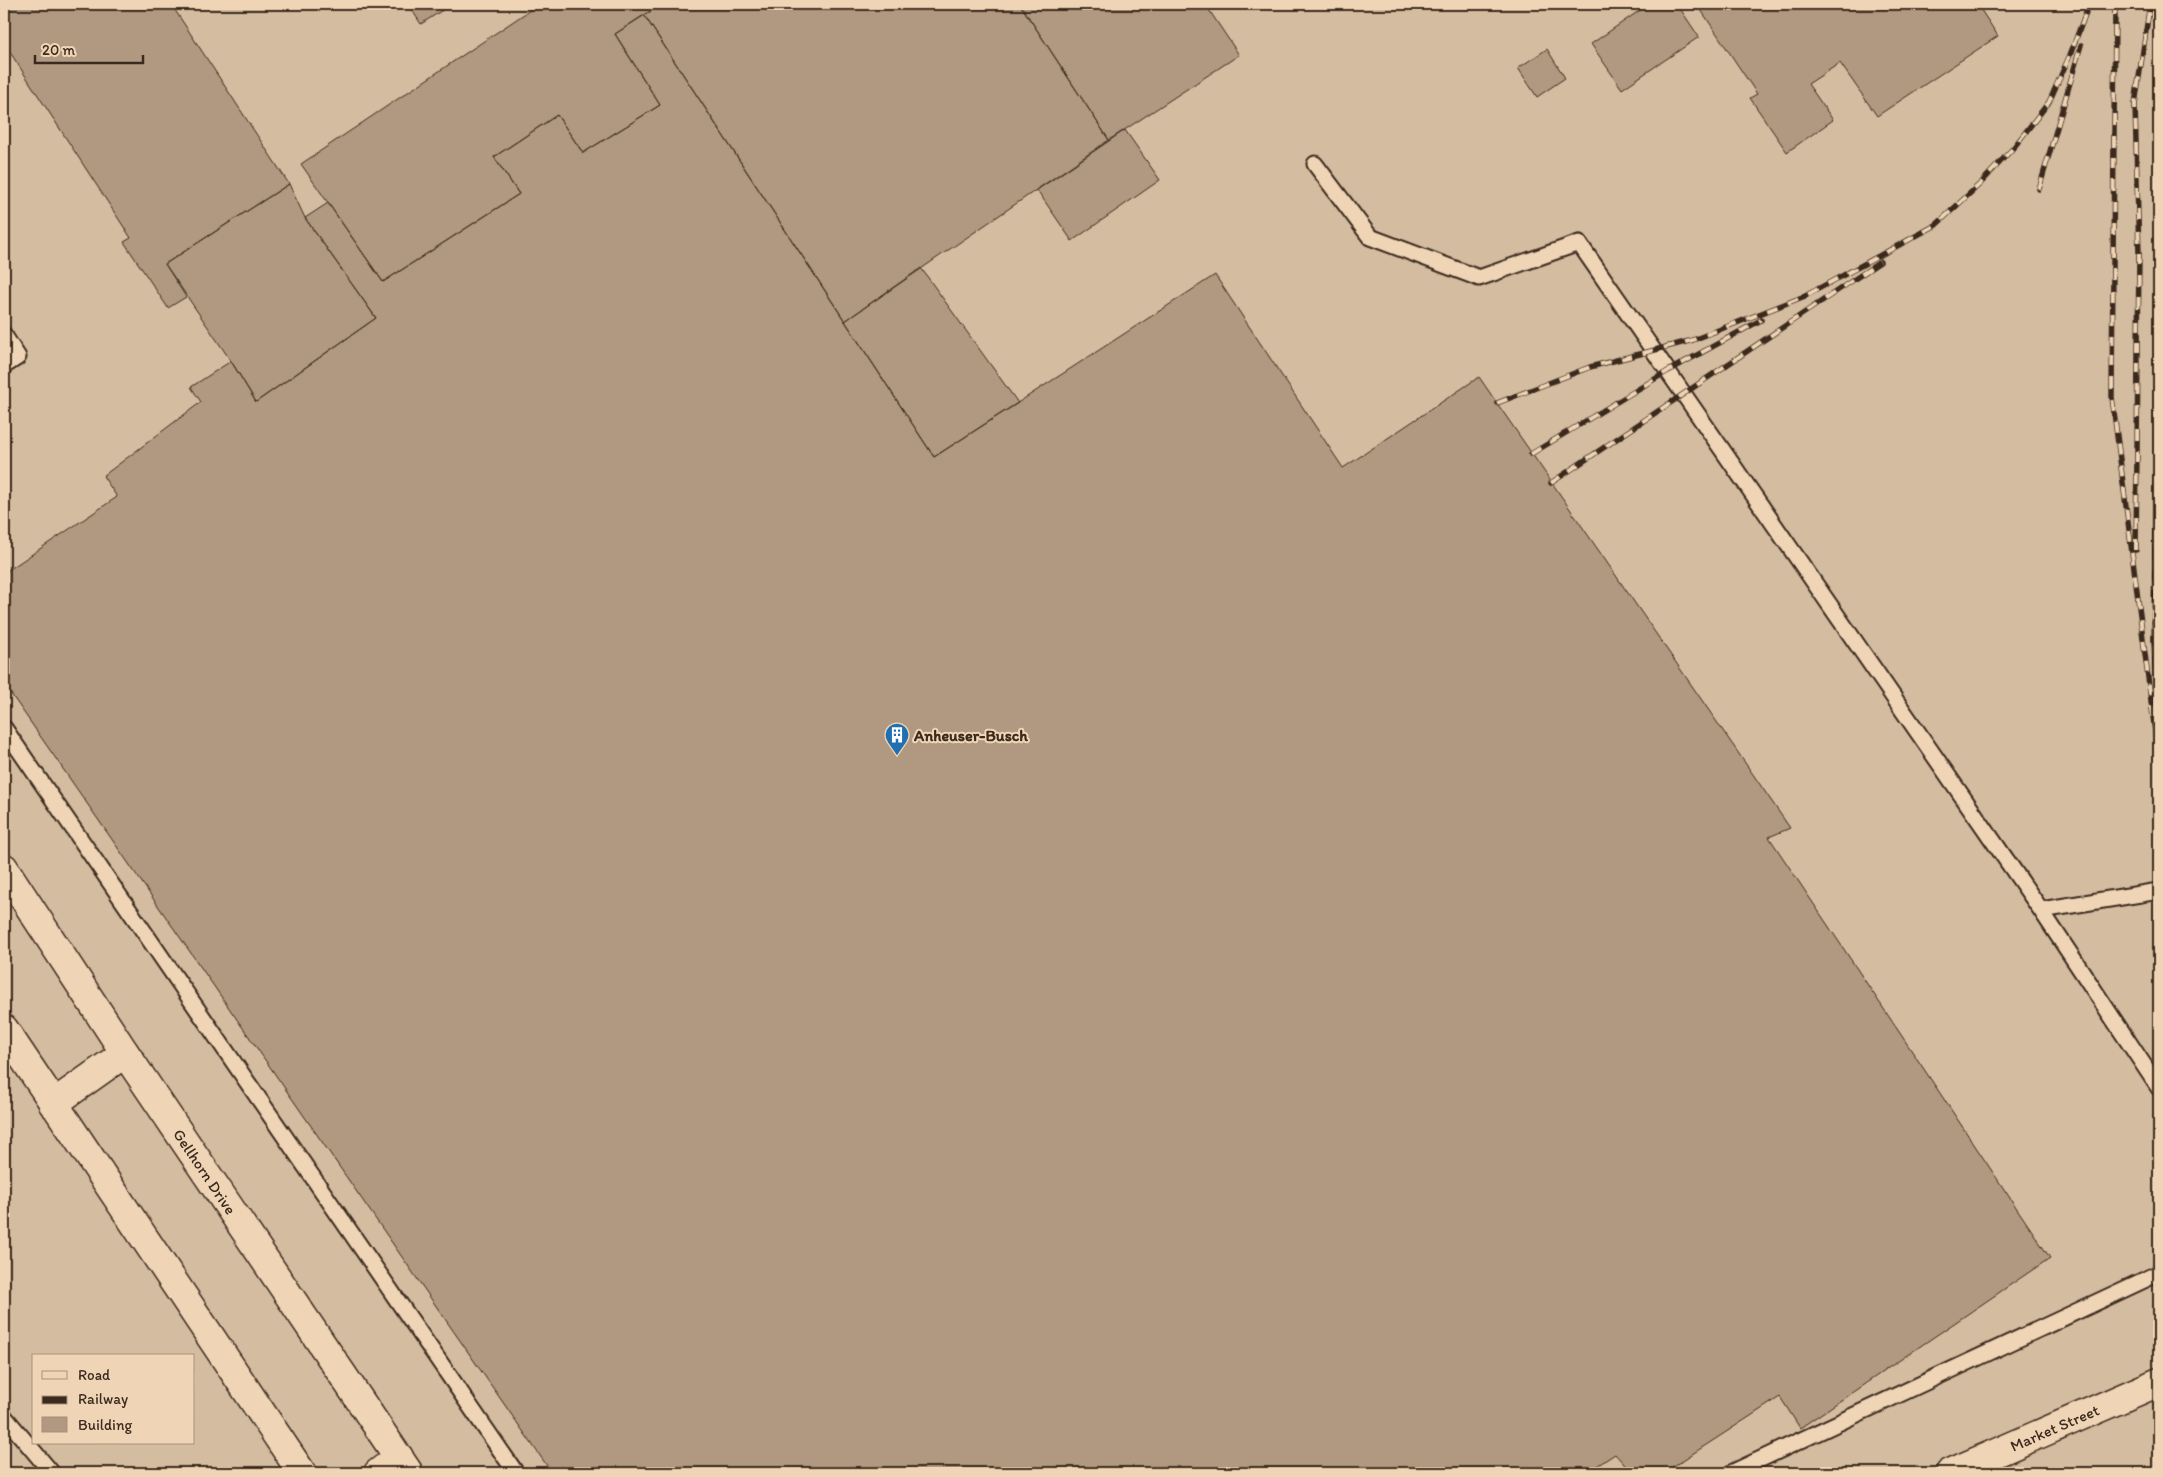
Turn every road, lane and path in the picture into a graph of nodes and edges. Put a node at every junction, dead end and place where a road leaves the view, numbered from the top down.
1 (1315, 164) dead end
2 (4, 335) edge
3 (4, 366) edge
4 (4, 728) edge
5 (4, 868) edge
6 (2159, 892) edge
7 (2041, 910) junction
8 (4, 1029) edge
9 (125, 1053) junction
10 (2159, 1088) edge
11 (53, 1104) junction
12 (2159, 1273) edge
13 (2159, 1382) edge
14 (4, 1416) edge
15 (395, 1468) edge
16 (52, 1473) edge
17 (302, 1473) edge
18 (516, 1473) edge
19 (1731, 1473) edge
20 (1950, 1473) edge

1 - 7 lane
2 - 3 lane
4 - 18 lane
5 - 9 main road, Gellhorn Drive
6 - 7 lane
7 - 10 lane
8 - 11 main road
9 - 11 main road
9 - 15 main road, Gellhorn Drive
11 - 17 main road
12 - 19 lane
13 - 20 main road, Market Street
14 - 16 lane

